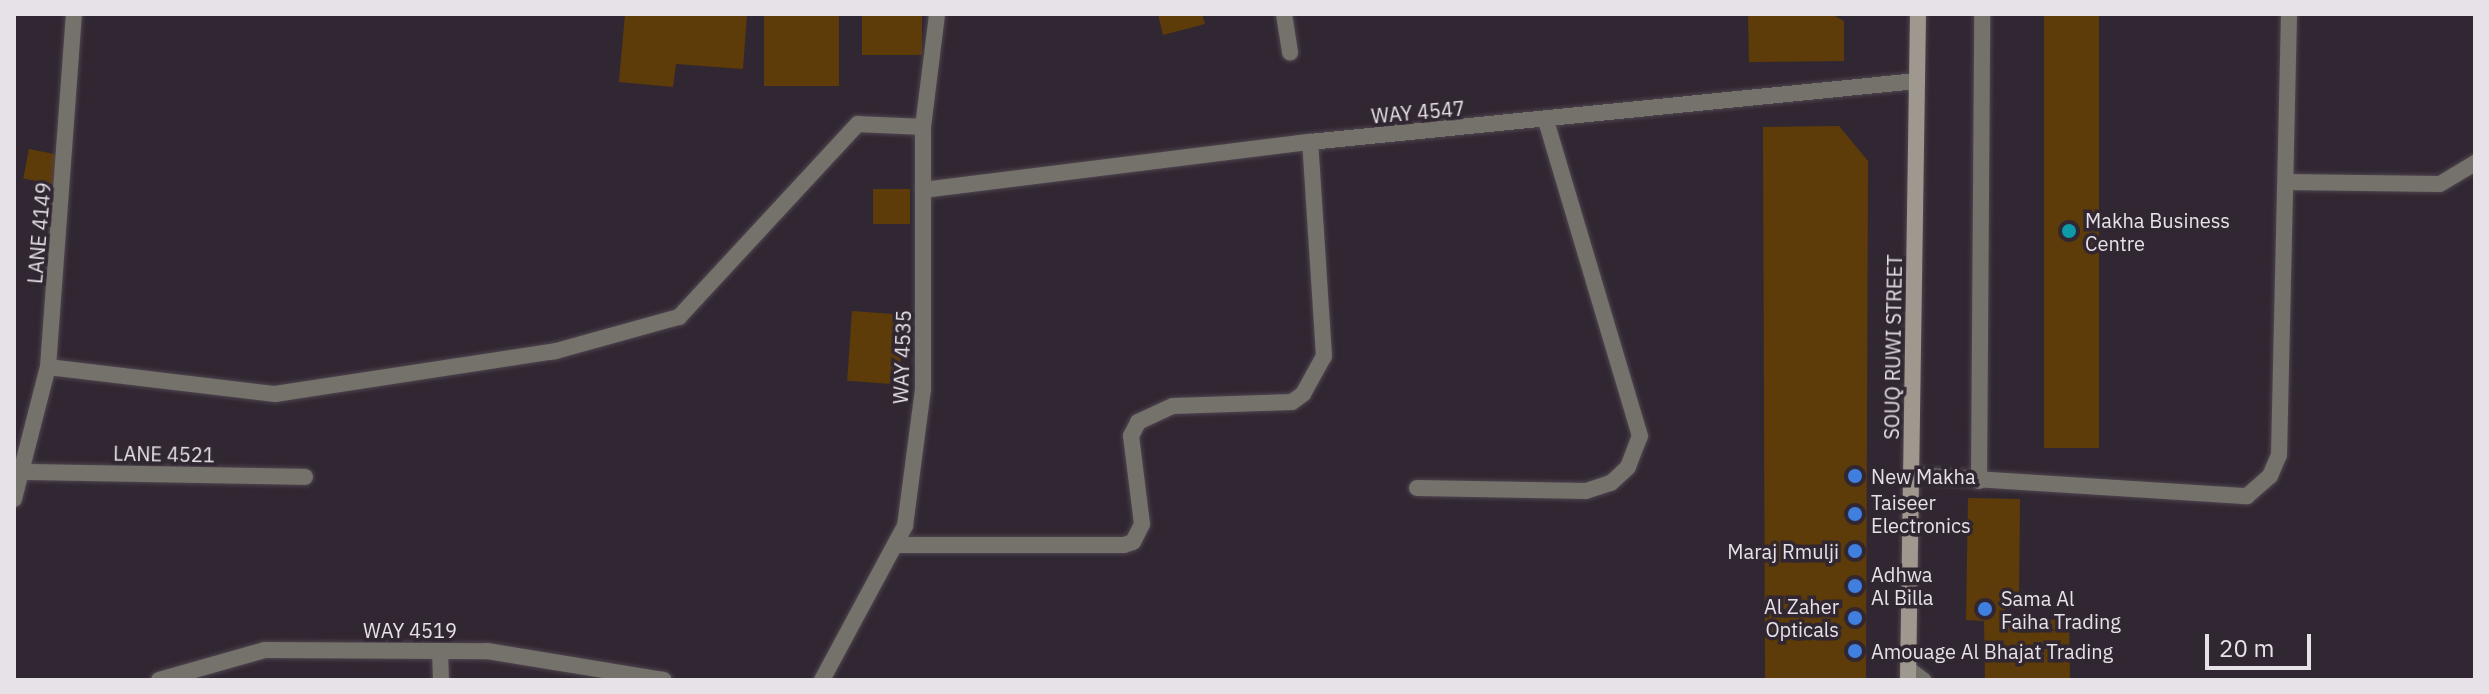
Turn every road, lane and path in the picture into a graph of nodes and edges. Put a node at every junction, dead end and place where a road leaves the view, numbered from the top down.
1 (74, 14) edge
2 (937, 14) edge
3 (1284, 14) edge
4 (1918, 14) edge
5 (1982, 14) edge
6 (2289, 14) edge
7 (1290, 53) dead end
8 (1917, 81) junction
9 (1546, 121) junction
10 (923, 127) junction
11 (1310, 142) junction
12 (2475, 163) edge
13 (2286, 182) junction
14 (923, 190) junction
15 (48, 367) junction
16 (23, 472) junction
17 (1911, 475) junction
18 (305, 477) dead end
19 (1979, 481) junction
20 (1417, 488) dead end
21 (14, 499) edge
22 (895, 545) junction
23 (440, 651) junction
24 (1908, 675) edge
25 (159, 680) edge
26 (441, 680) edge
27 (664, 680) edge
28 (822, 680) edge
29 (1923, 680) edge

1 - 15 street, LANE 4149
2 - 10 street, WAY 4535
3 - 7 street
4 - 8 main road, SOUQ RUWI STREET
5 - 19 street
6 - 13 street
8 - 9 street, WAY 4547
8 - 17 main road, SOUQ RUWI STREET
9 - 11 street, WAY 4547
9 - 20 street
10 - 14 street, WAY 4535
10 - 15 street
11 - 14 street, WAY 4547
11 - 22 street
12 - 13 street
13 - 19 street
14 - 22 street, WAY 4535
15 - 16 street, LANE 4149
16 - 18 street, LANE 4521
16 - 21 street, LANE 4149
17 - 19 street
17 - 24 main road, SOUQ RUWI STREET
22 - 28 street, WAY 4535
23 - 25 street, WAY 4519
23 - 26 street
23 - 27 street, WAY 4519
24 - 29 street

